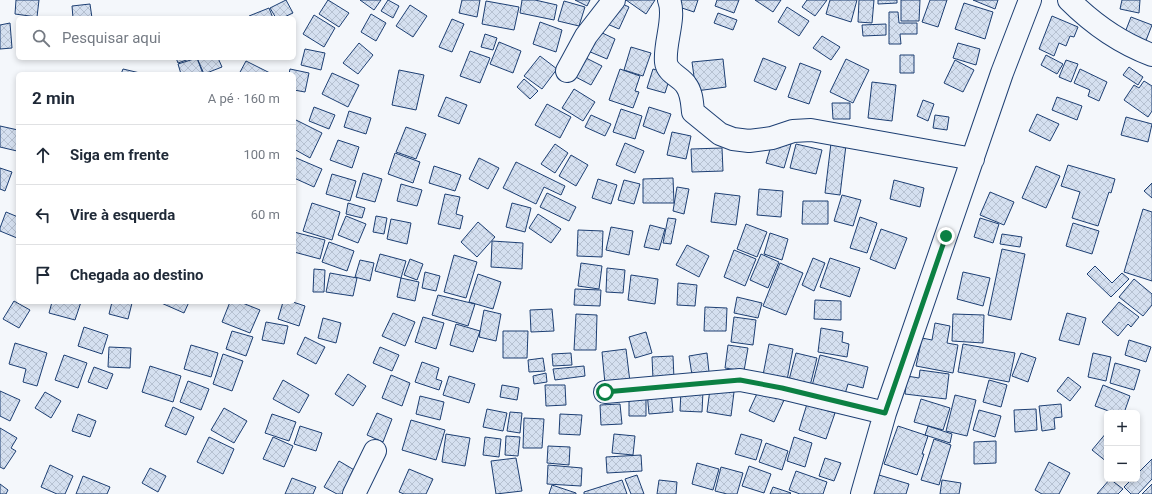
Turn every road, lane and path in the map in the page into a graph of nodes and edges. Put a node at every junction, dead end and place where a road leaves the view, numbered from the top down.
1 (614, 0) edge
2 (669, 0) edge
3 (1030, 0) edge
4 (1069, 0) edge
5 (1152, 55) edge
6 (567, 71) dead end
7 (973, 159) junction
8 (605, 392) dead end
9 (885, 413) junction
10 (375, 451) dead end
11 (354, 494) edge
12 (862, 494) edge

1 - 6 street
2 - 7 street
3 - 7 street
4 - 5 street
7 - 9 street
8 - 9 street
9 - 12 street
10 - 11 street

